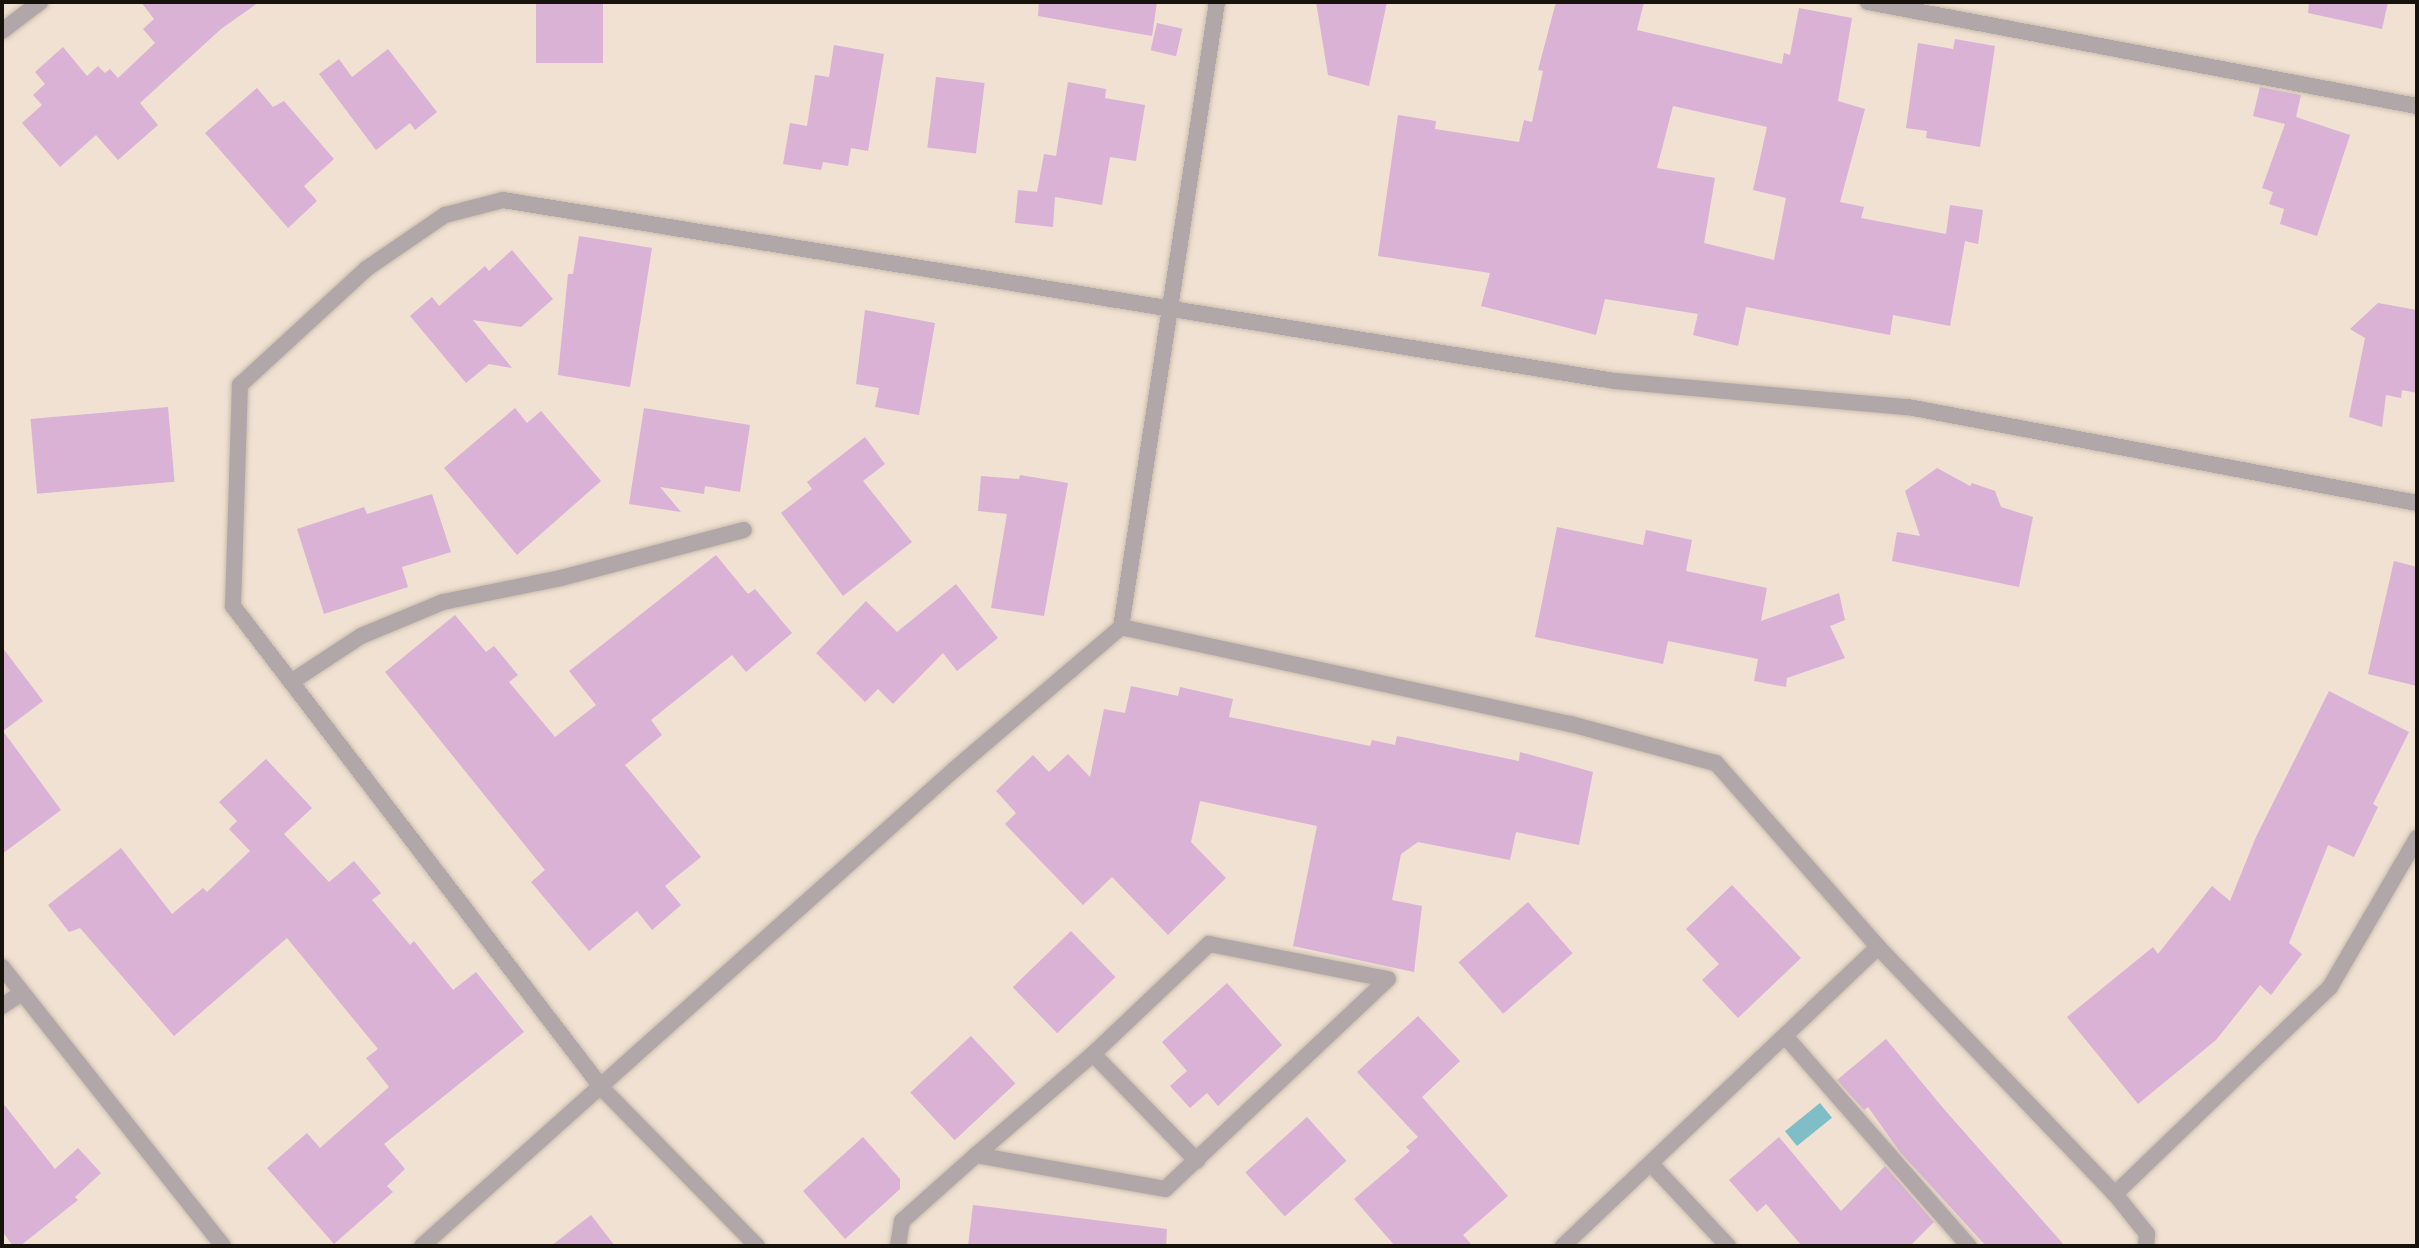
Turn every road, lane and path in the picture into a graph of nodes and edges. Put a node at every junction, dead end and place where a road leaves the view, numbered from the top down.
1 (40, 2) edge
2 (1217, 2) edge
3 (1867, 2) edge
4 (2, 31) edge
5 (2417, 106) edge
6 (1171, 310) junction
7 (2417, 503) edge
8 (744, 530) dead end
9 (1121, 627) junction
10 (291, 682) junction
11 (2417, 838) edge
12 (1878, 947) junction
13 (2, 967) edge
14 (22, 993) junction
15 (2, 1006) edge
16 (1785, 1037) junction
17 (1093, 1054) junction
18 (603, 1088) junction
19 (976, 1156) junction
20 (1197, 1161) junction
21 (1652, 1165) junction
22 (2115, 1194) junction
23 (223, 1246) edge
24 (422, 1246) edge
25 (757, 1246) edge
26 (898, 1246) edge
27 (1563, 1246) edge
28 (1728, 1246) edge
29 (1969, 1246) edge
30 (2146, 1246) edge

1 - 4 lane
2 - 6 lane
3 - 5 lane
6 - 7 lane
6 - 9 lane
6 - 10 lane
8 - 10 lane
9 - 12 lane
9 - 18 lane
10 - 18 lane
11 - 22 lane
12 - 16 lane
12 - 22 lane
13 - 14 lane
14 - 15 lane
14 - 23 lane
16 - 21 lane
16 - 29 lane
17 - 19 lane
17 - 20 lane
17 - 20 lane
18 - 24 lane
18 - 25 lane
19 - 20 lane
19 - 26 lane
21 - 27 lane
21 - 28 lane
22 - 30 lane

